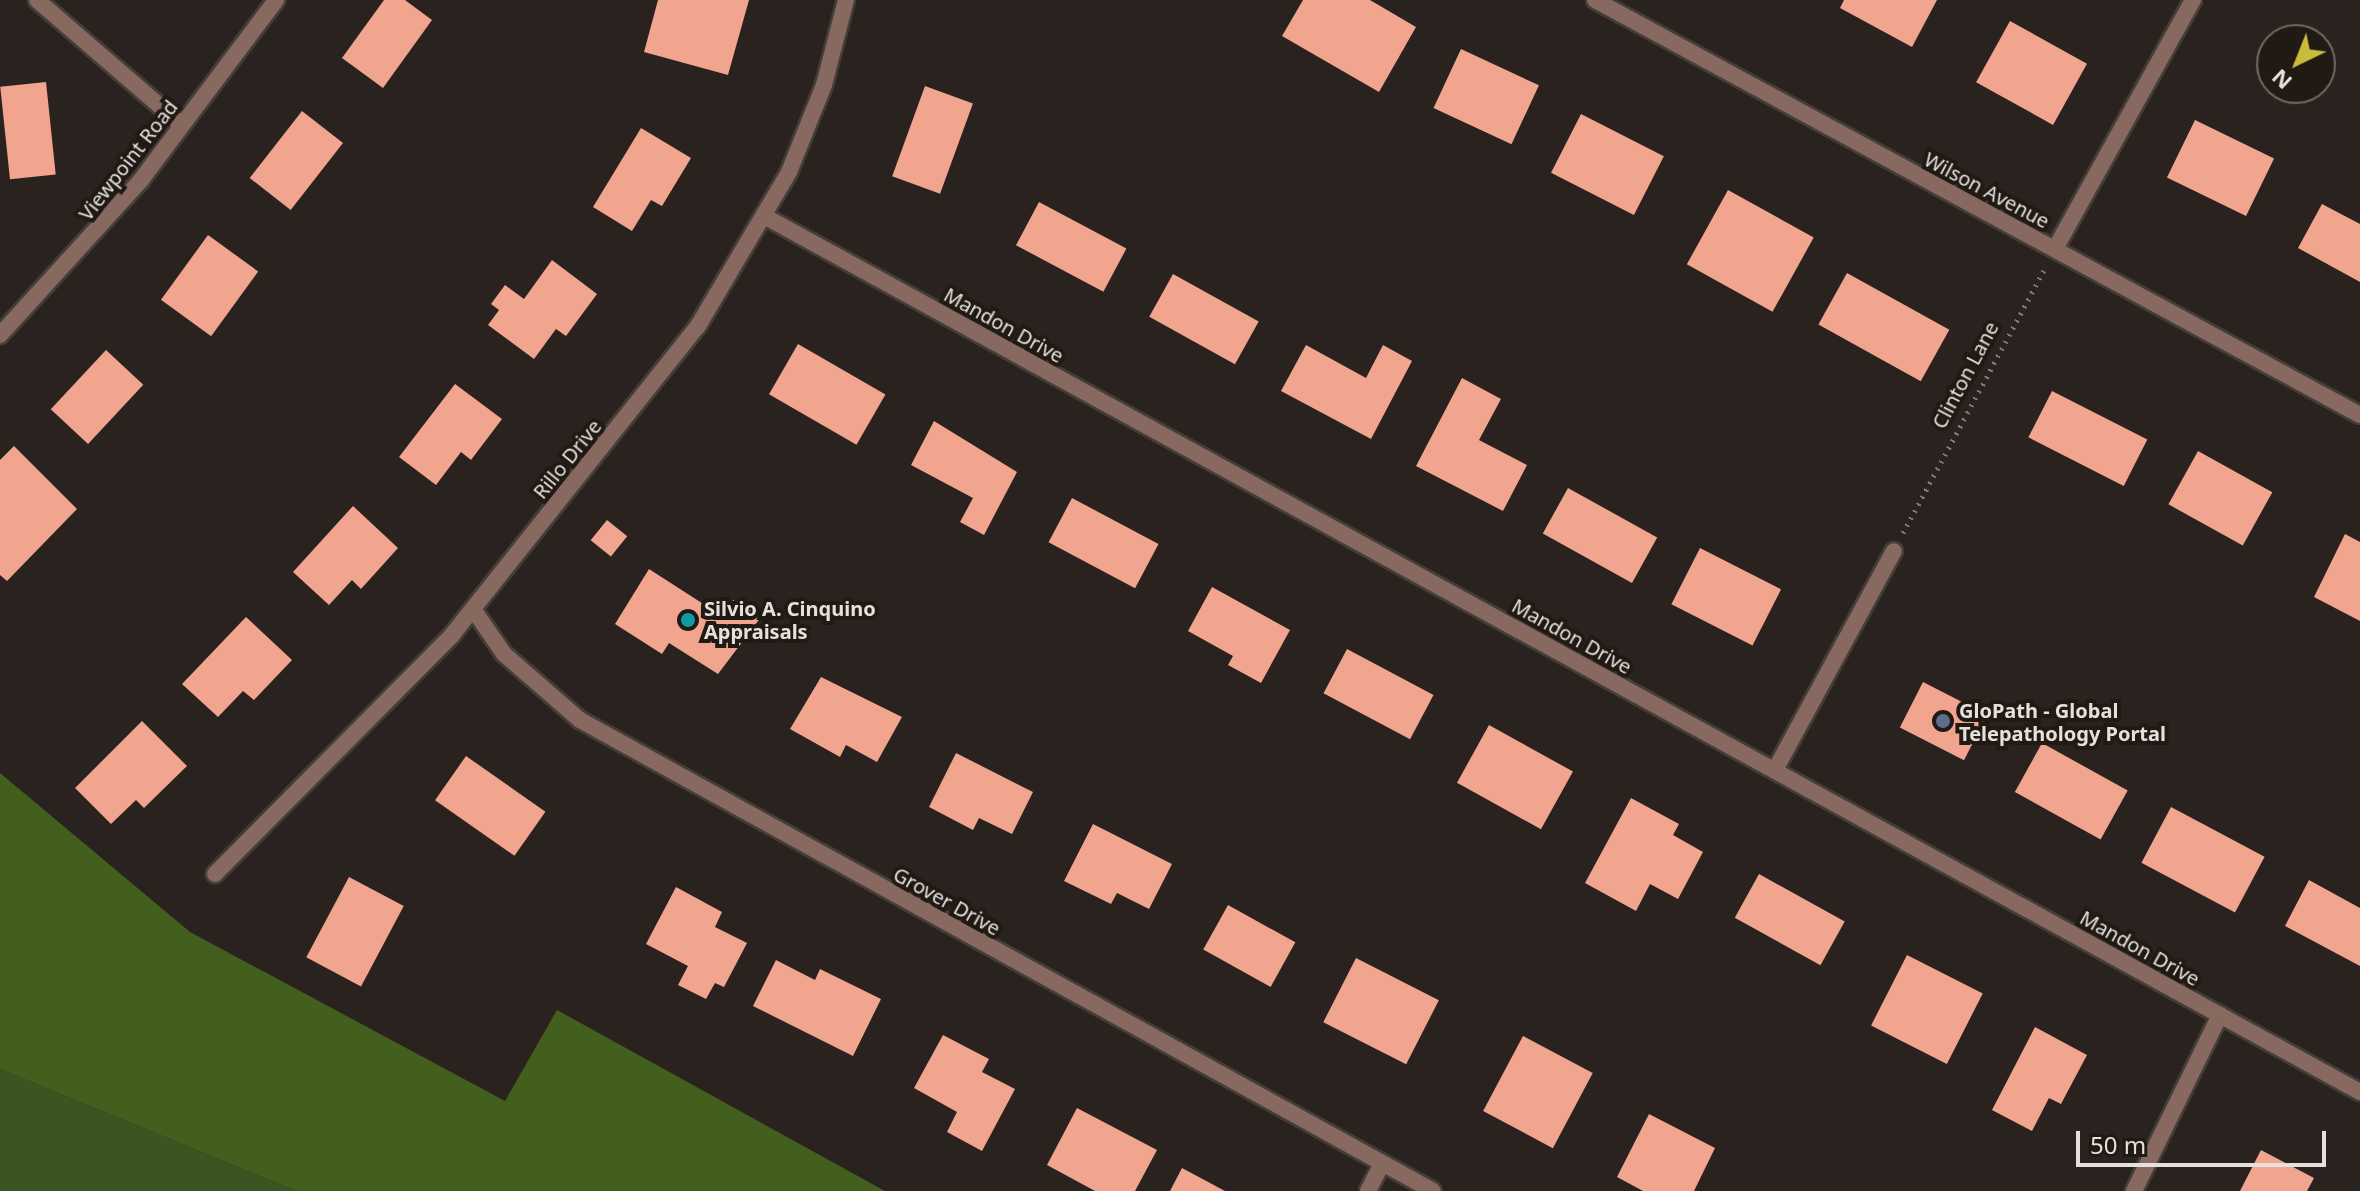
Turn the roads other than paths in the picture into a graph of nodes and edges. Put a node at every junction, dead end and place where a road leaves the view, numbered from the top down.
1 (37, 0) edge
2 (276, 0) edge
3 (846, 0) edge
4 (1595, 0) edge
5 (2193, 0) edge
6 (182, 125) junction
7 (764, 216) junction
8 (2055, 249) junction
9 (0, 335) edge
10 (2360, 415) edge
11 (1894, 551) road end
12 (473, 609) junction
13 (1775, 770) junction
14 (215, 874) dead end
15 (2220, 1015) junction
16 (2360, 1092) edge
17 (1382, 1163) junction
18 (1368, 1191) edge
19 (1433, 1191) edge
20 (2134, 1191) edge

1 - 6 street
2 - 6 street, Viewpoint Road
3 - 7 street, Rillo Drive
4 - 8 street, Wilson Avenue
5 - 8 street
6 - 9 street, Viewpoint Road
7 - 12 street, Rillo Drive
7 - 13 street, Mandon Drive
8 - 10 street, Wilson Avenue
11 - 13 street
12 - 14 street, Rillo Drive
12 - 17 street, Grover Drive
13 - 15 street, Mandon Drive
15 - 16 street, Mandon Drive
15 - 20 street
17 - 18 street
17 - 19 street, Grover Drive

